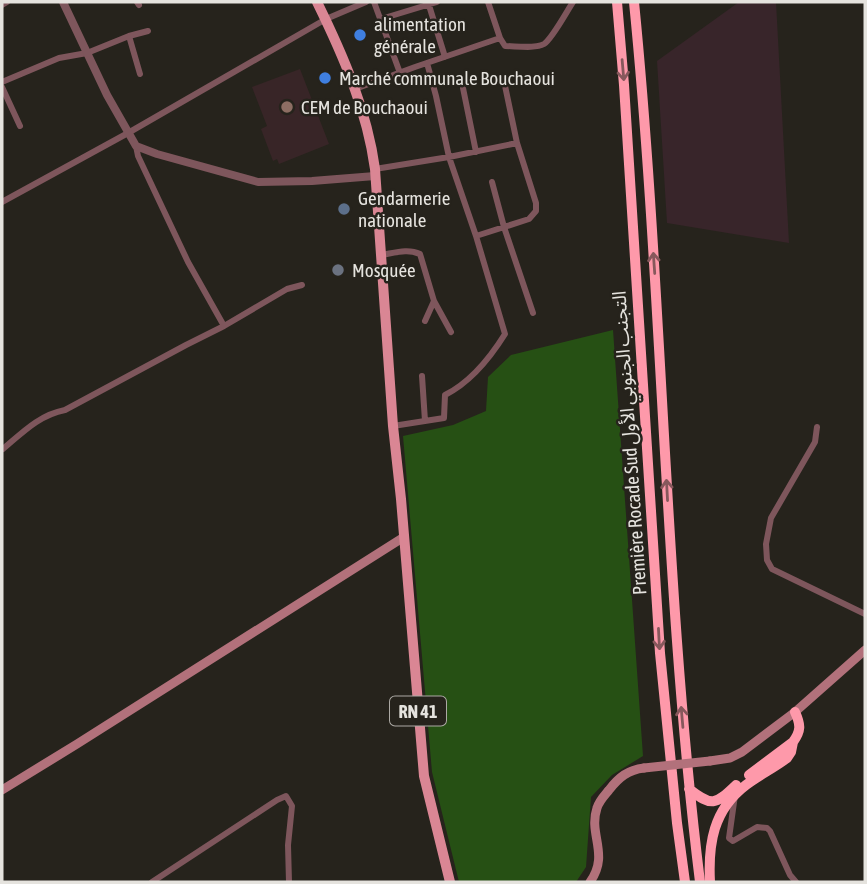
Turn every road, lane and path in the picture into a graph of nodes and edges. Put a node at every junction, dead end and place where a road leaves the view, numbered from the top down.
1 (6, 2) edge
2 (63, 2) edge
3 (317, 2) edge
4 (366, 2) edge
5 (374, 2) edge
6 (438, 2) edge
7 (488, 2) edge
8 (573, 2) edge
9 (617, 2) edge
10 (634, 2) edge
11 (428, 3) edge
12 (2, 5) edge
13 (326, 19) junction
14 (381, 19) junction
15 (148, 31) dead end
16 (129, 36) junction
17 (500, 38) junction
18 (87, 53) junction
19 (445, 57) junction
20 (427, 63) junction
21 (400, 73) junction
22 (140, 74) dead end
23 (504, 81) dead end
24 (2, 84) edge
25 (463, 88) dead end
26 (355, 89) junction
27 (20, 126) dead end
28 (128, 133) junction
29 (517, 143) junction
30 (136, 146) junction
31 (476, 152) junction
32 (449, 157) junction
33 (375, 172) junction
34 (492, 182) dead end
35 (2, 202) edge
36 (504, 227) junction
37 (476, 236) junction
38 (381, 255) junction
39 (302, 285) dead end
40 (434, 300) junction
41 (533, 313) dead end
42 (425, 321) dead end
43 (224, 326) junction
44 (451, 332) dead end
45 (422, 376) dead end
46 (425, 421) junction
47 (393, 426) junction
48 (817, 427) dead end
49 (3, 449) edge
50 (404, 537) junction
51 (865, 614) edge
52 (865, 650) edge
53 (795, 712) junction
54 (793, 742) junction
55 (689, 789) junction
56 (2, 790) edge
57 (736, 793) junction
58 (152, 882) edge
59 (289, 882) edge
60 (450, 882) edge
61 (590, 882) edge
62 (685, 882) edge
63 (700, 882) edge
64 (710, 882) edge
65 (796, 882) edge

1 - 12 street
2 - 18 street
3 - 13 main road, RN 41
4 - 13 street
5 - 14 street
6 - 11 street
7 - 17 street
8 - 17 street
9 -> 62 highway, Première Rocade Sud التجنب الجنوبي الأول
55 -> 10 highway, Première Rocade Sud التجنب الجنوبي الأول
11 - 14 street
11 - 19 street
13 - 26 main road, RN 41
13 - 28 street
14 - 21 street
15 - 16 street
16 - 18 street
16 - 22 street
17 - 19 street
18 - 24 street
18 - 28 street
19 - 20 street
20 - 21 street
20 - 32 street
21 - 26 street
23 - 29 street
24 - 27 street
25 - 31 street
26 - 33 main road, RN 41
28 - 30 street
28 - 35 street
29 - 31 street
29 - 36 street
30 - 33 street
30 - 43 street
31 - 32 street
32 - 33 street
32 - 37 street
33 - 38 main road, RN 41
34 - 36 street
36 - 37 street
36 - 41 street
37 - 46 street
38 - 40 street
38 - 47 main road, RN 41
39 - 43 street
40 - 42 street
40 - 44 street
43 - 49 street
45 - 46 street
46 - 47 street
47 - 50 main road, RN 41
48 - 51 street
50 - 56 main road
50 - 60 main road, RN 41
52 - 53 main road
53 - 54 highway
53 - 61 main road, bridge
54 - 55 highway
54 - 57 highway
55 - 63 highway, Première Rocade Sud التجنب الجنوبي الأول
57 - 64 highway
57 - 65 street
58 - 59 street

